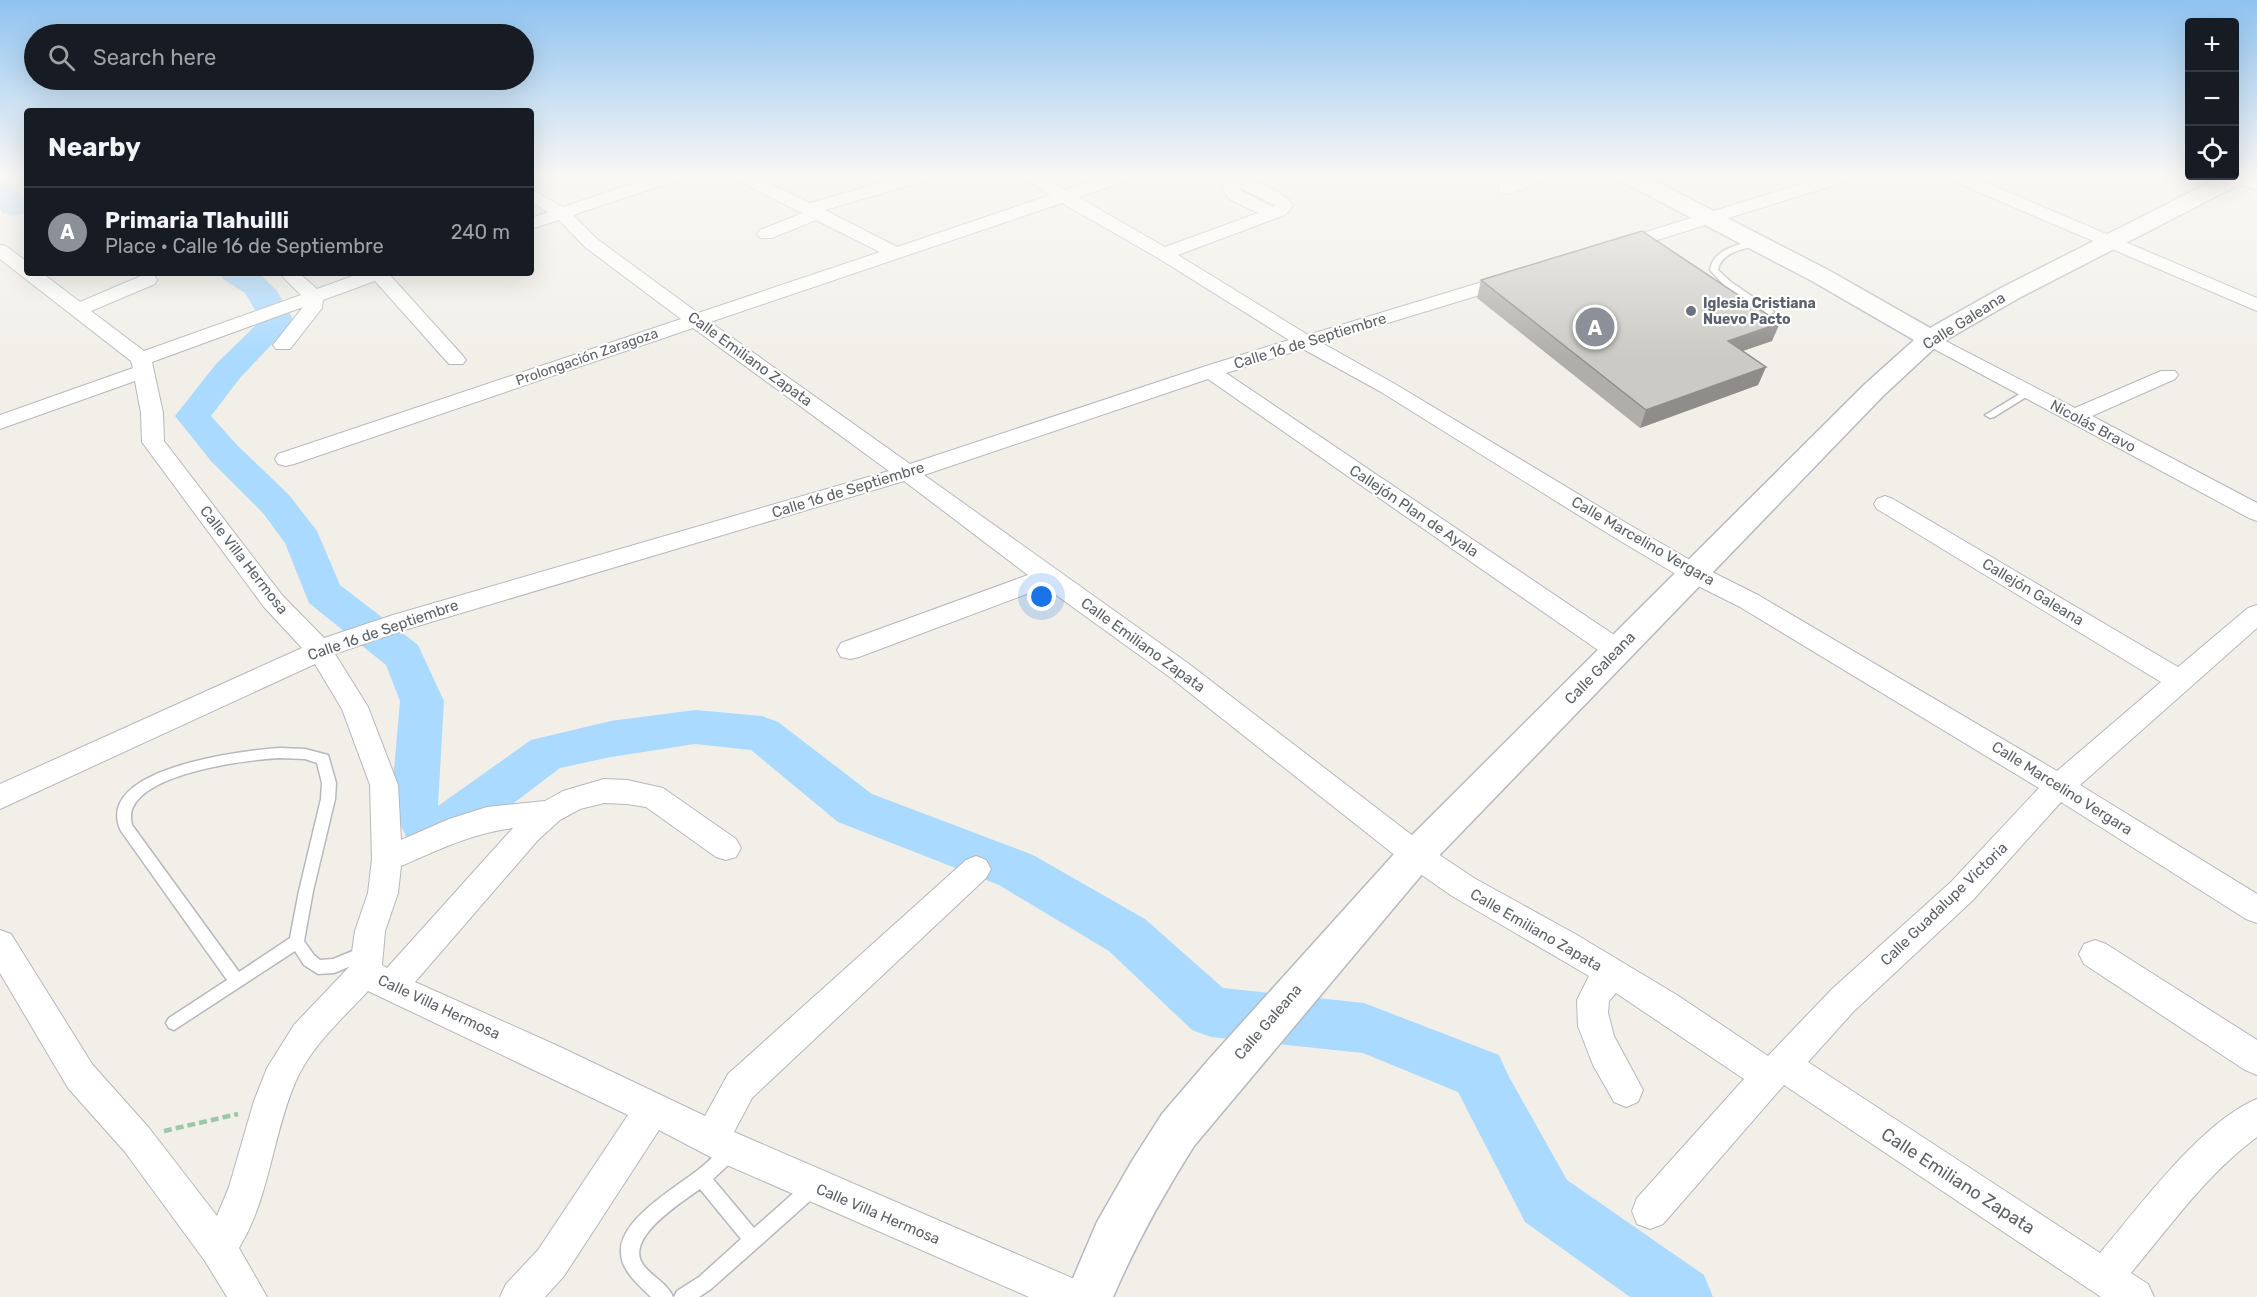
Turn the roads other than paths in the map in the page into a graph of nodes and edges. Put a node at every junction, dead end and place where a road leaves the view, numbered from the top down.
1 (584, 236) edge
2 (861, 236) edge
3 (947, 236) edge
4 (1131, 236) edge
5 (1213, 236) edge
6 (1652, 236) edge
7 (1742, 236) edge
8 (2098, 236) edge
9 (2118, 236) edge
10 (2109, 240) junction
11 (1755, 243) junction
12 (0, 250) edge
13 (1598, 252) edge
14 (895, 253) junction
15 (1164, 254) junction
16 (24, 268) edge
17 (1531, 273) edge
18 (34, 276) edge
19 (291, 276) edge
20 (371, 276) edge
21 (382, 276) edge
22 (148, 280) dead end
23 (314, 297) junction
24 (2257, 305) edge
25 (78, 310) junction
26 (1768, 312) edge
27 (2237, 318) dead end
28 (695, 319) junction
29 (1930, 339) junction
30 (1307, 343) junction
31 (283, 345) dead end
32 (456, 360) dead end
33 (143, 365) junction
34 (1210, 371) junction
35 (2169, 375) dead end
36 (2028, 392) junction
37 (1990, 416) dead end
38 (2074, 416) junction
39 (0, 422) edge
40 (286, 459) dead end
41 (907, 473) junction
42 (1885, 504) dead end
43 (2257, 513) edge
44 (1693, 573) junction
45 (1049, 576) junction
46 (2257, 614) edge
47 (327, 646) junction
48 (850, 650) dead end
49 (1617, 650) junction
50 (2180, 681) junction
51 (2059, 786) junction
52 (0, 796) edge
53 (550, 812) junction
54 (726, 848) dead end
55 (1416, 855) junction
56 (387, 859) junction
57 (976, 869) dead end
58 (2257, 910) edge
59 (297, 942) junction
60 (0, 944) edge
61 (2095, 954) dead end
62 (375, 970) junction
63 (1614, 975) junction
64 (237, 982) junction
65 (174, 1023) dead end
66 (2257, 1059) edge
67 (1775, 1071) junction
68 (1626, 1090) dead end
69 (653, 1108) junction
70 (2257, 1116) edge
71 (722, 1144) junction
72 (702, 1178) junction
73 (814, 1186) junction
74 (1650, 1211) dead end
75 (752, 1239) junction
76 (218, 1248) junction
77 (2104, 1277) junction
78 (248, 1297) edge
79 (519, 1297) edge
80 (664, 1297) edge
81 (683, 1297) edge
82 (1072, 1297) edge
83 (1089, 1297) edge
84 (2134, 1297) edge

1 - 28 street, Calle Emiliano Zapata
2 - 14 street
3 - 14 street, Prolongación Zaragoza
4 - 15 street, Calle Marcelino Vergara
5 - 15 street
6 - 13 street
7 - 11 main road
8 - 10 street
9 - 10 main road, Calle Galeana
10 - 24 street
10 - 29 main road, Calle Galeana
11 - 26 lane
11 - 29 main road
12 - 16 street
14 - 28 street, Prolongación Zaragoza
15 - 30 street, Calle Marcelino Vergara
17 - 30 street, Calle 16 de Septiembre
18 - 25 street
19 - 23 street
20 - 23 street
21 - 32 street
22 - 25 street
23 - 31 street
23 - 33 street
24 - 27 street
25 - 33 street
28 - 40 street, Prolongación Zaragoza
28 - 41 street, Calle Emiliano Zapata
29 - 36 street, Nicolás Bravo
29 - 44 main road, Calle Galeana
30 - 34 street, Calle 16 de Septiembre
30 - 44 street, Calle Marcelino Vergara
33 - 39 street
33 - 47 street, Calle Villa Hermosa
34 - 41 street, Calle 16 de Septiembre
34 - 49 street, Callejón Plan de Ayala
35 - 38 street
36 - 37 lane
36 - 38 street, Nicolás Bravo
38 - 43 street, Nicolás Bravo
41 - 45 street, Calle Emiliano Zapata
41 - 47 street, Calle 16 de Septiembre
42 - 50 street, Callejón Galeana
44 - 49 main road, Calle Galeana
44 - 51 street, Calle Marcelino Vergara
45 - 48 street
45 - 55 street, Calle Emiliano Zapata
46 - 50 street, Calle Guadalupe Victoria
47 - 52 street, Calle 16 de Septiembre
47 - 56 street, Calle Villa Hermosa
49 - 55 main road, Calle Galeana
50 - 51 street, Calle Guadalupe Victoria
51 - 58 street, Calle Marcelino Vergara
51 - 67 street, Calle Guadalupe Victoria
53 - 54 street
53 - 56 street
53 - 62 street
55 - 63 street, Calle Emiliano Zapata
55 - 83 main road, Calle Galeana
56 - 62 street, Calle Villa Hermosa
57 - 71 street
59 - 62 lane
59 - 64 lane
59 - 64 lane
60 - 76 street
61 - 66 street
62 - 69 street, Calle Villa Hermosa
62 - 76 street
63 - 67 street, Calle Emiliano Zapata
63 - 68 street
64 - 65 lane
67 - 74 street, Calle Guadalupe Victoria
67 - 77 street, Calle Emiliano Zapata
69 - 71 street, Calle Villa Hermosa
69 - 79 street
70 - 77 street
71 - 72 lane
71 - 73 street, Calle Villa Hermosa
72 - 75 lane
72 - 80 lane
73 - 75 lane
73 - 82 street, Calle Villa Hermosa
75 - 81 lane
76 - 78 street
77 - 84 street, Calle Emiliano Zapata

